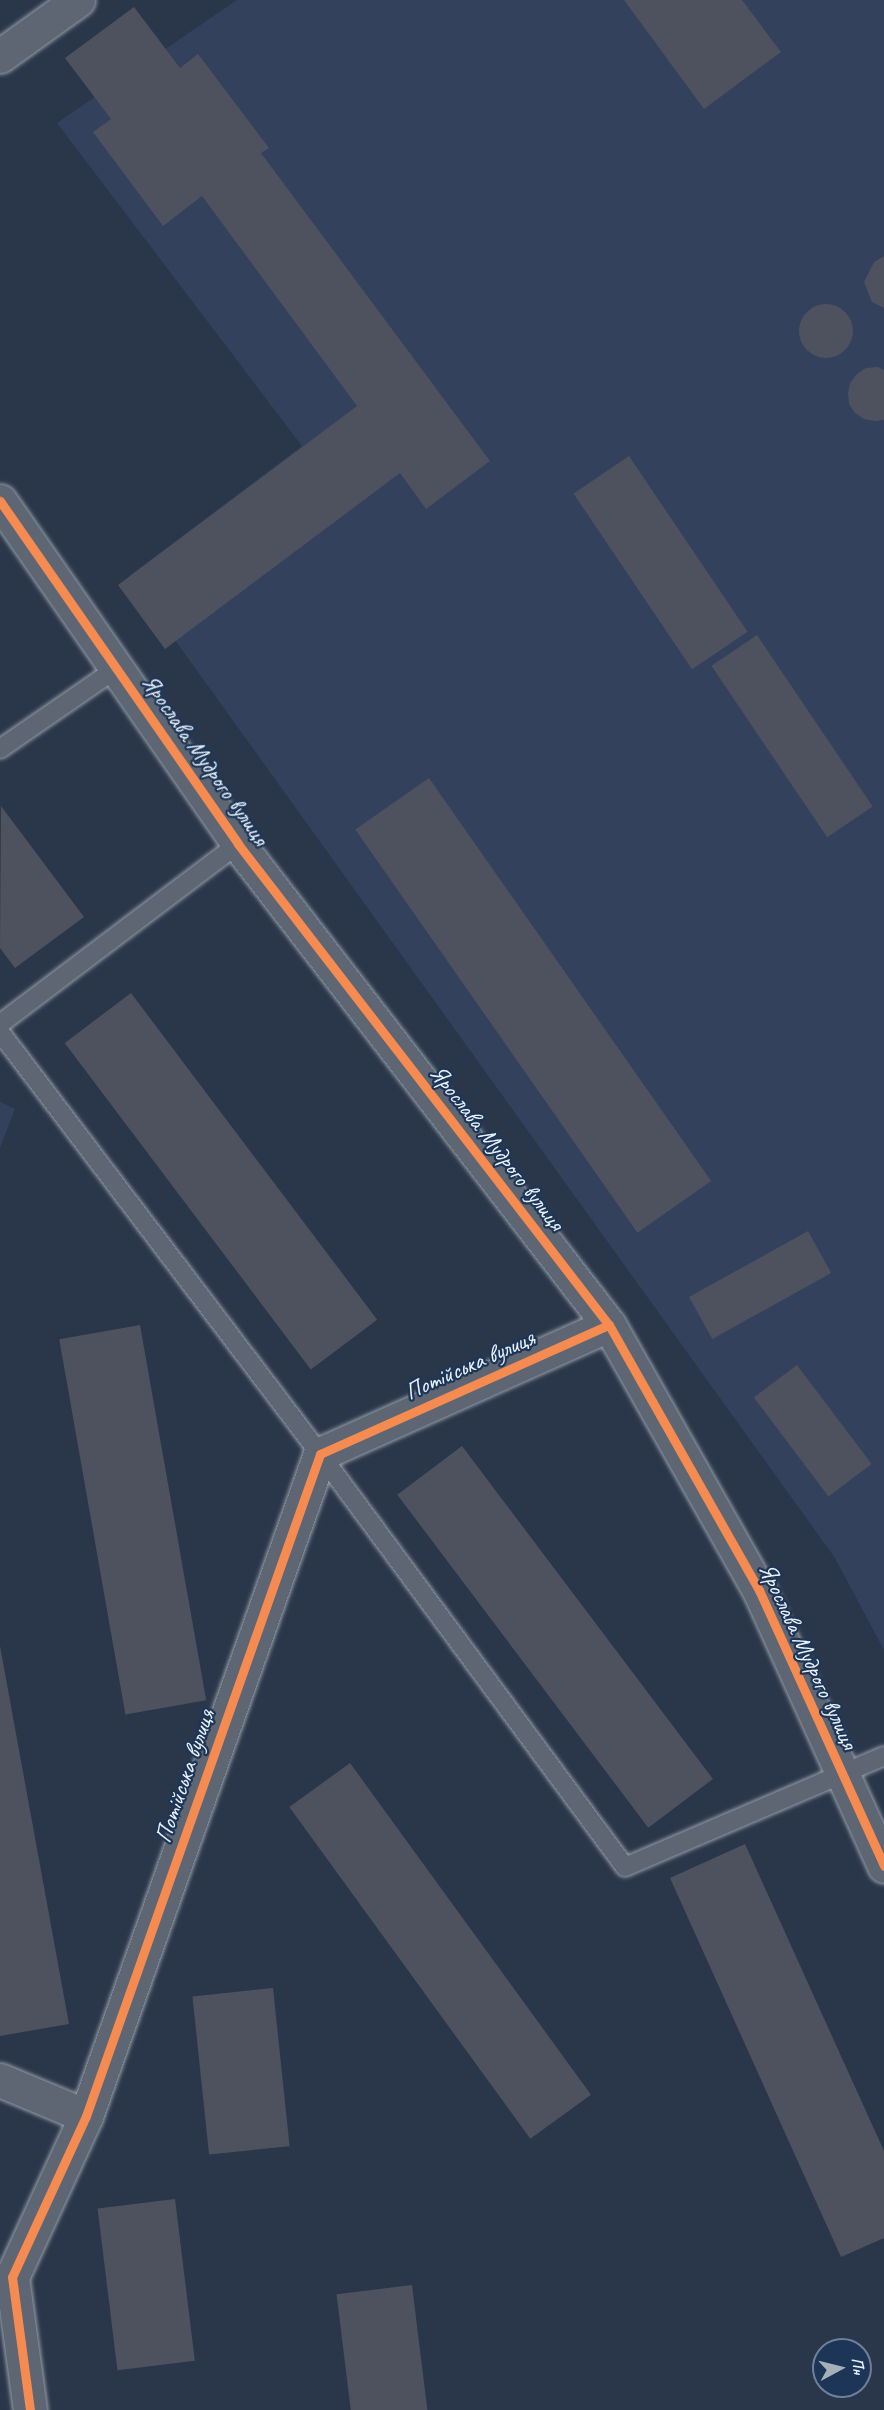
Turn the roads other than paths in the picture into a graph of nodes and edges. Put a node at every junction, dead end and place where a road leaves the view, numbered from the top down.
1 (78, 0) edge
2 (0, 56) edge
3 (0, 501) edge
4 (117, 668) junction
5 (0, 749) edge
6 (238, 844) junction
7 (0, 1024) edge
8 (0, 1032) edge
9 (609, 1325) junction
10 (320, 1454) junction
11 (884, 1756) edge
12 (842, 1774) junction
13 (884, 1866) edge
14 (0, 2080) edge
15 (86, 2116) junction
16 (30, 2410) edge

1 - 2 street
3 - 4 street, Ярослава Мудрого вулиця
4 - 5 lane
4 - 6 street, Ярослава Мудрого вулиця
6 - 7 lane
6 - 9 street, Ярослава Мудрого вулиця
8 - 10 lane
9 - 10 street, Потійська вулиця
9 - 12 street, Ярослава Мудрого вулиця
10 - 12 lane
10 - 15 street, Потійська вулиця
11 - 12 lane
12 - 13 street, Ярослава Мудрого вулиця
14 - 15 street
15 - 16 street, Потійська вулиця

